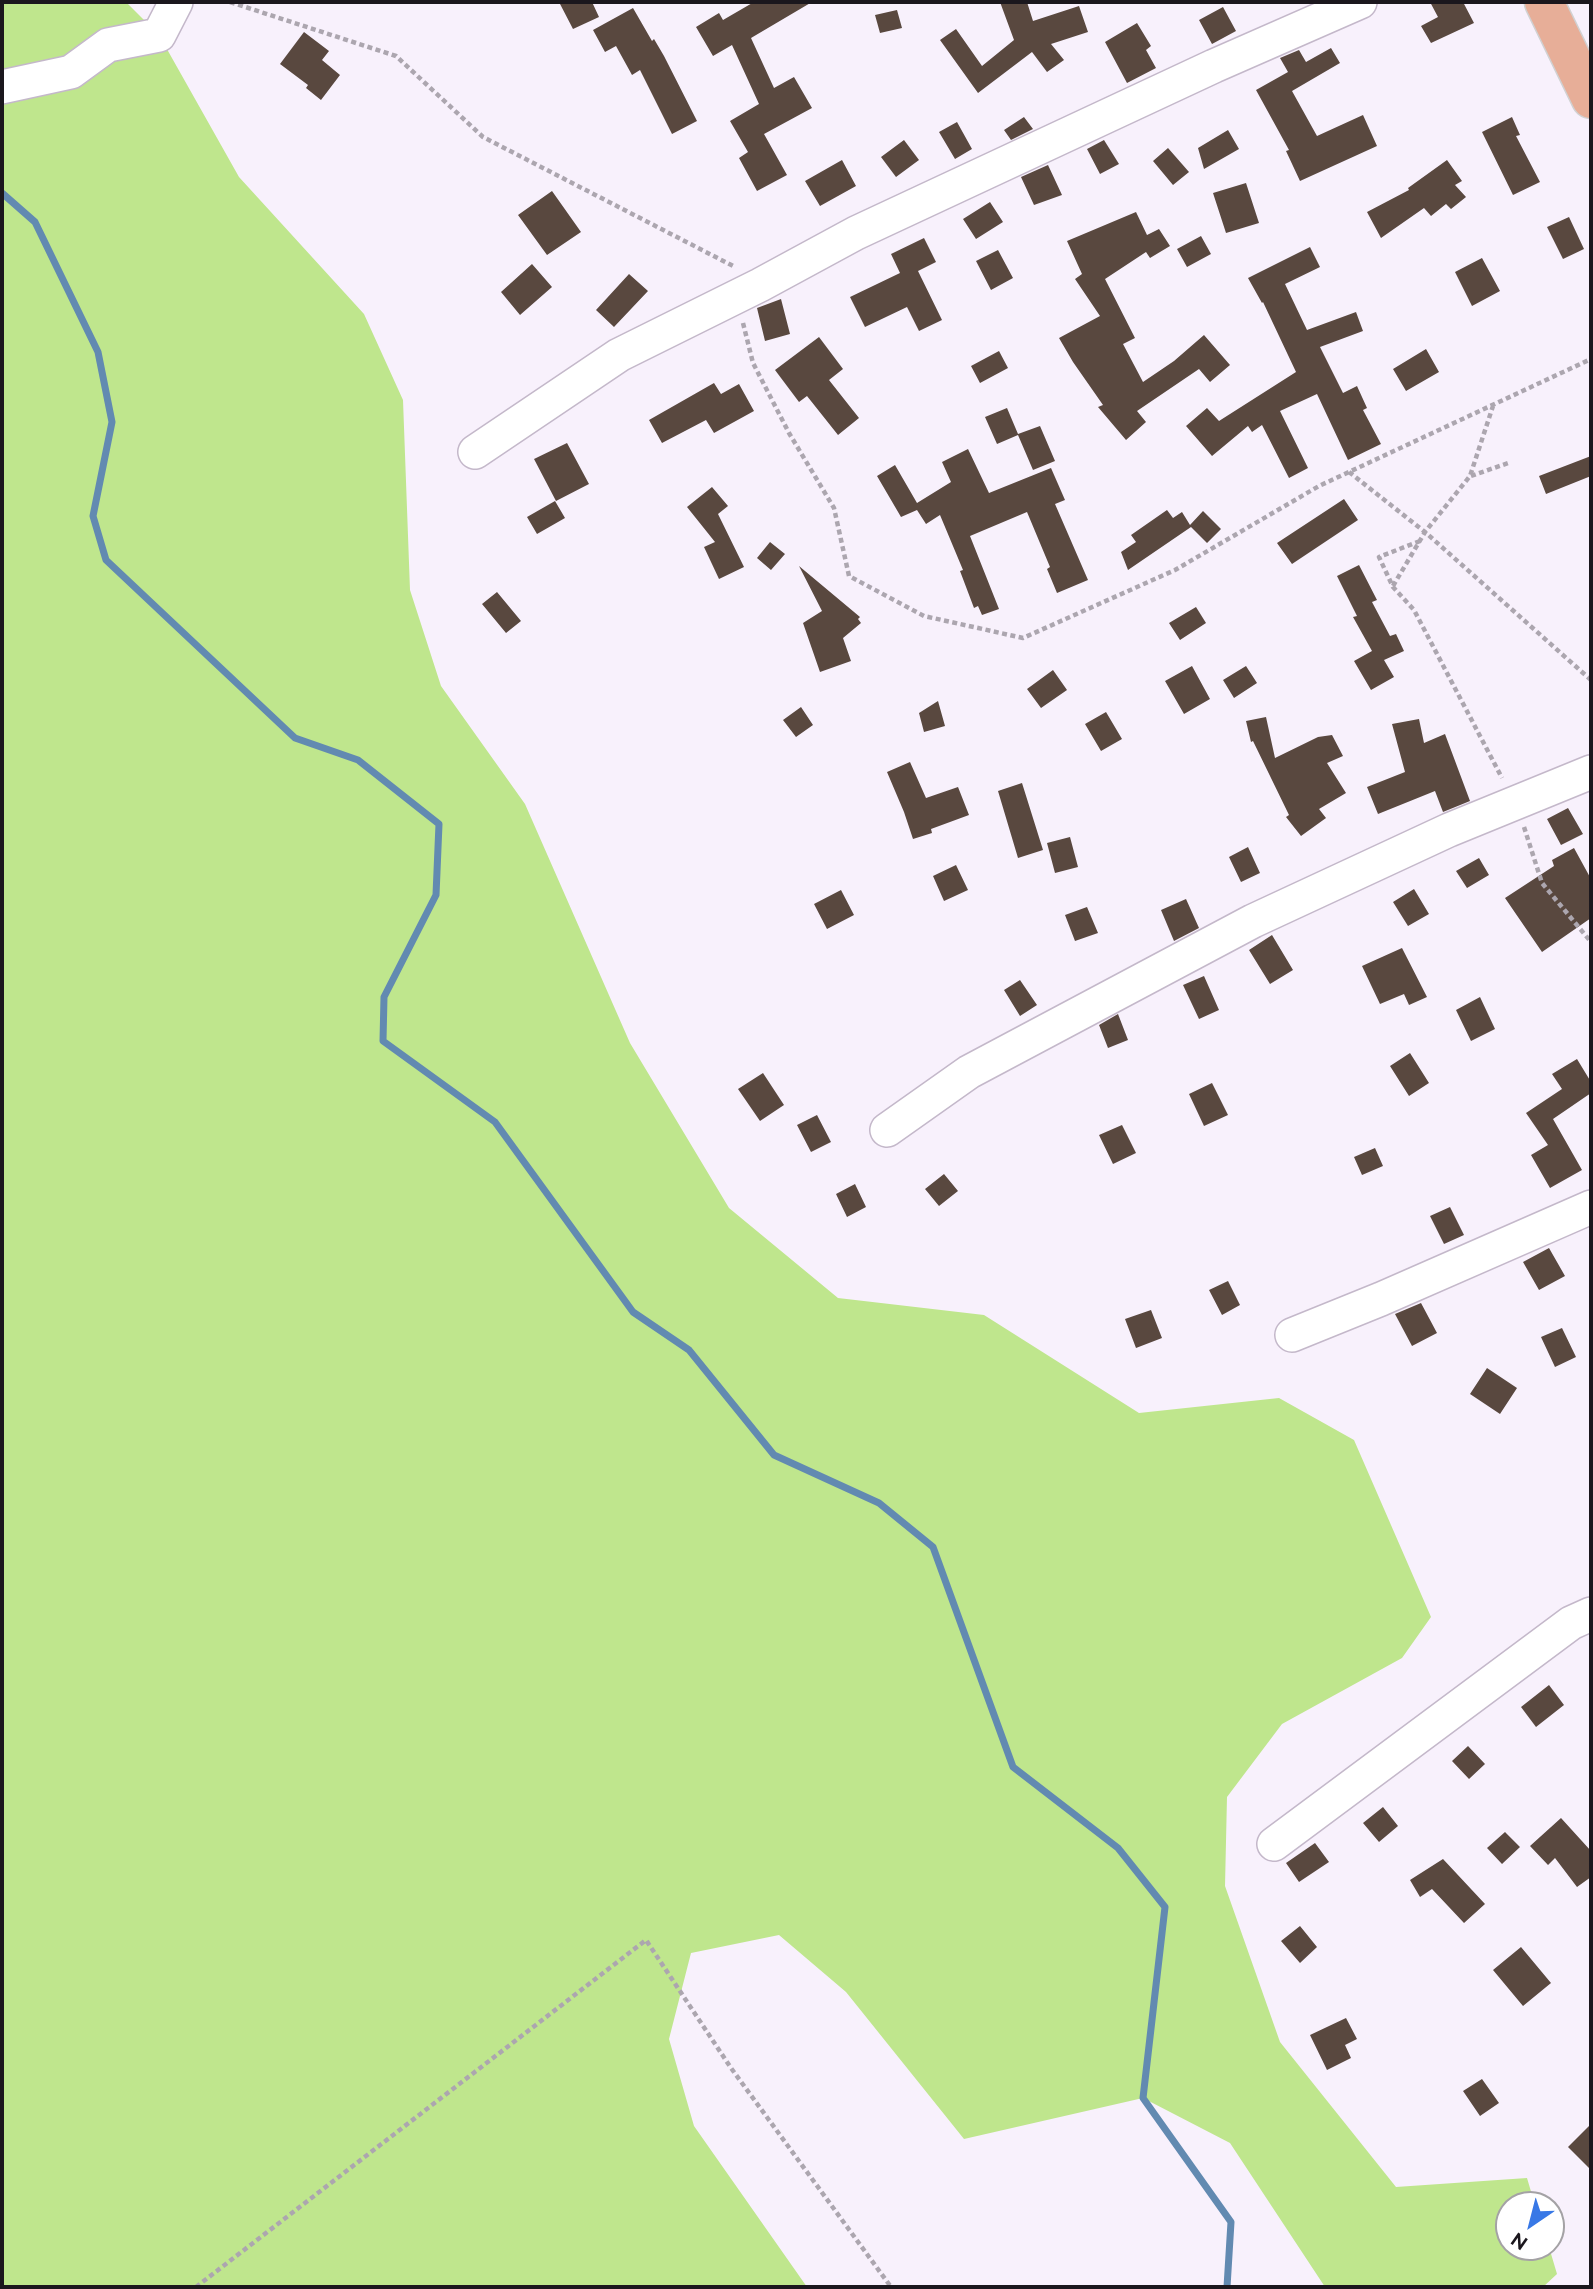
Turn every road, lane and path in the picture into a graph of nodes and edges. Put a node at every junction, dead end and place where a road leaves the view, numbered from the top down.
1 (177, 2) edge
2 (230, 2) edge
3 (1360, 2) edge
4 (1544, 2) edge
5 (2, 87) edge
6 (1591, 99) edge
7 (760, 285) junction
8 (1591, 359) edge
9 (1493, 404) junction
10 (475, 452) dead end
11 (1511, 462) dead end
12 (1349, 472) junction
13 (1470, 476) junction
14 (1425, 533) junction
15 (1420, 541) junction
16 (1393, 587) junction
17 (1591, 680) edge
18 (1591, 772) edge
19 (1516, 803) junction
20 (1591, 942) edge
21 (887, 1130) dead end
22 (1591, 1207) edge
23 (1292, 1335) dead end
24 (1591, 1614) edge
25 (1274, 1844) dead end
26 (196, 2287) edge
27 (891, 2287) edge

1 - 5 street
2 - 7 path
3 - 7 street
4 - 6 main road
7 - 10 street
7 - 12 path
8 - 9 path
9 - 12 path
9 - 13 path
11 - 13 path
12 - 14 path
13 - 14 path
14 - 15 path
14 - 17 path
15 - 16 path
15 - 16 path
16 - 19 path
18 - 19 street
19 - 20 path
19 - 21 street
22 - 23 street
24 - 25 street
26 - 27 path

